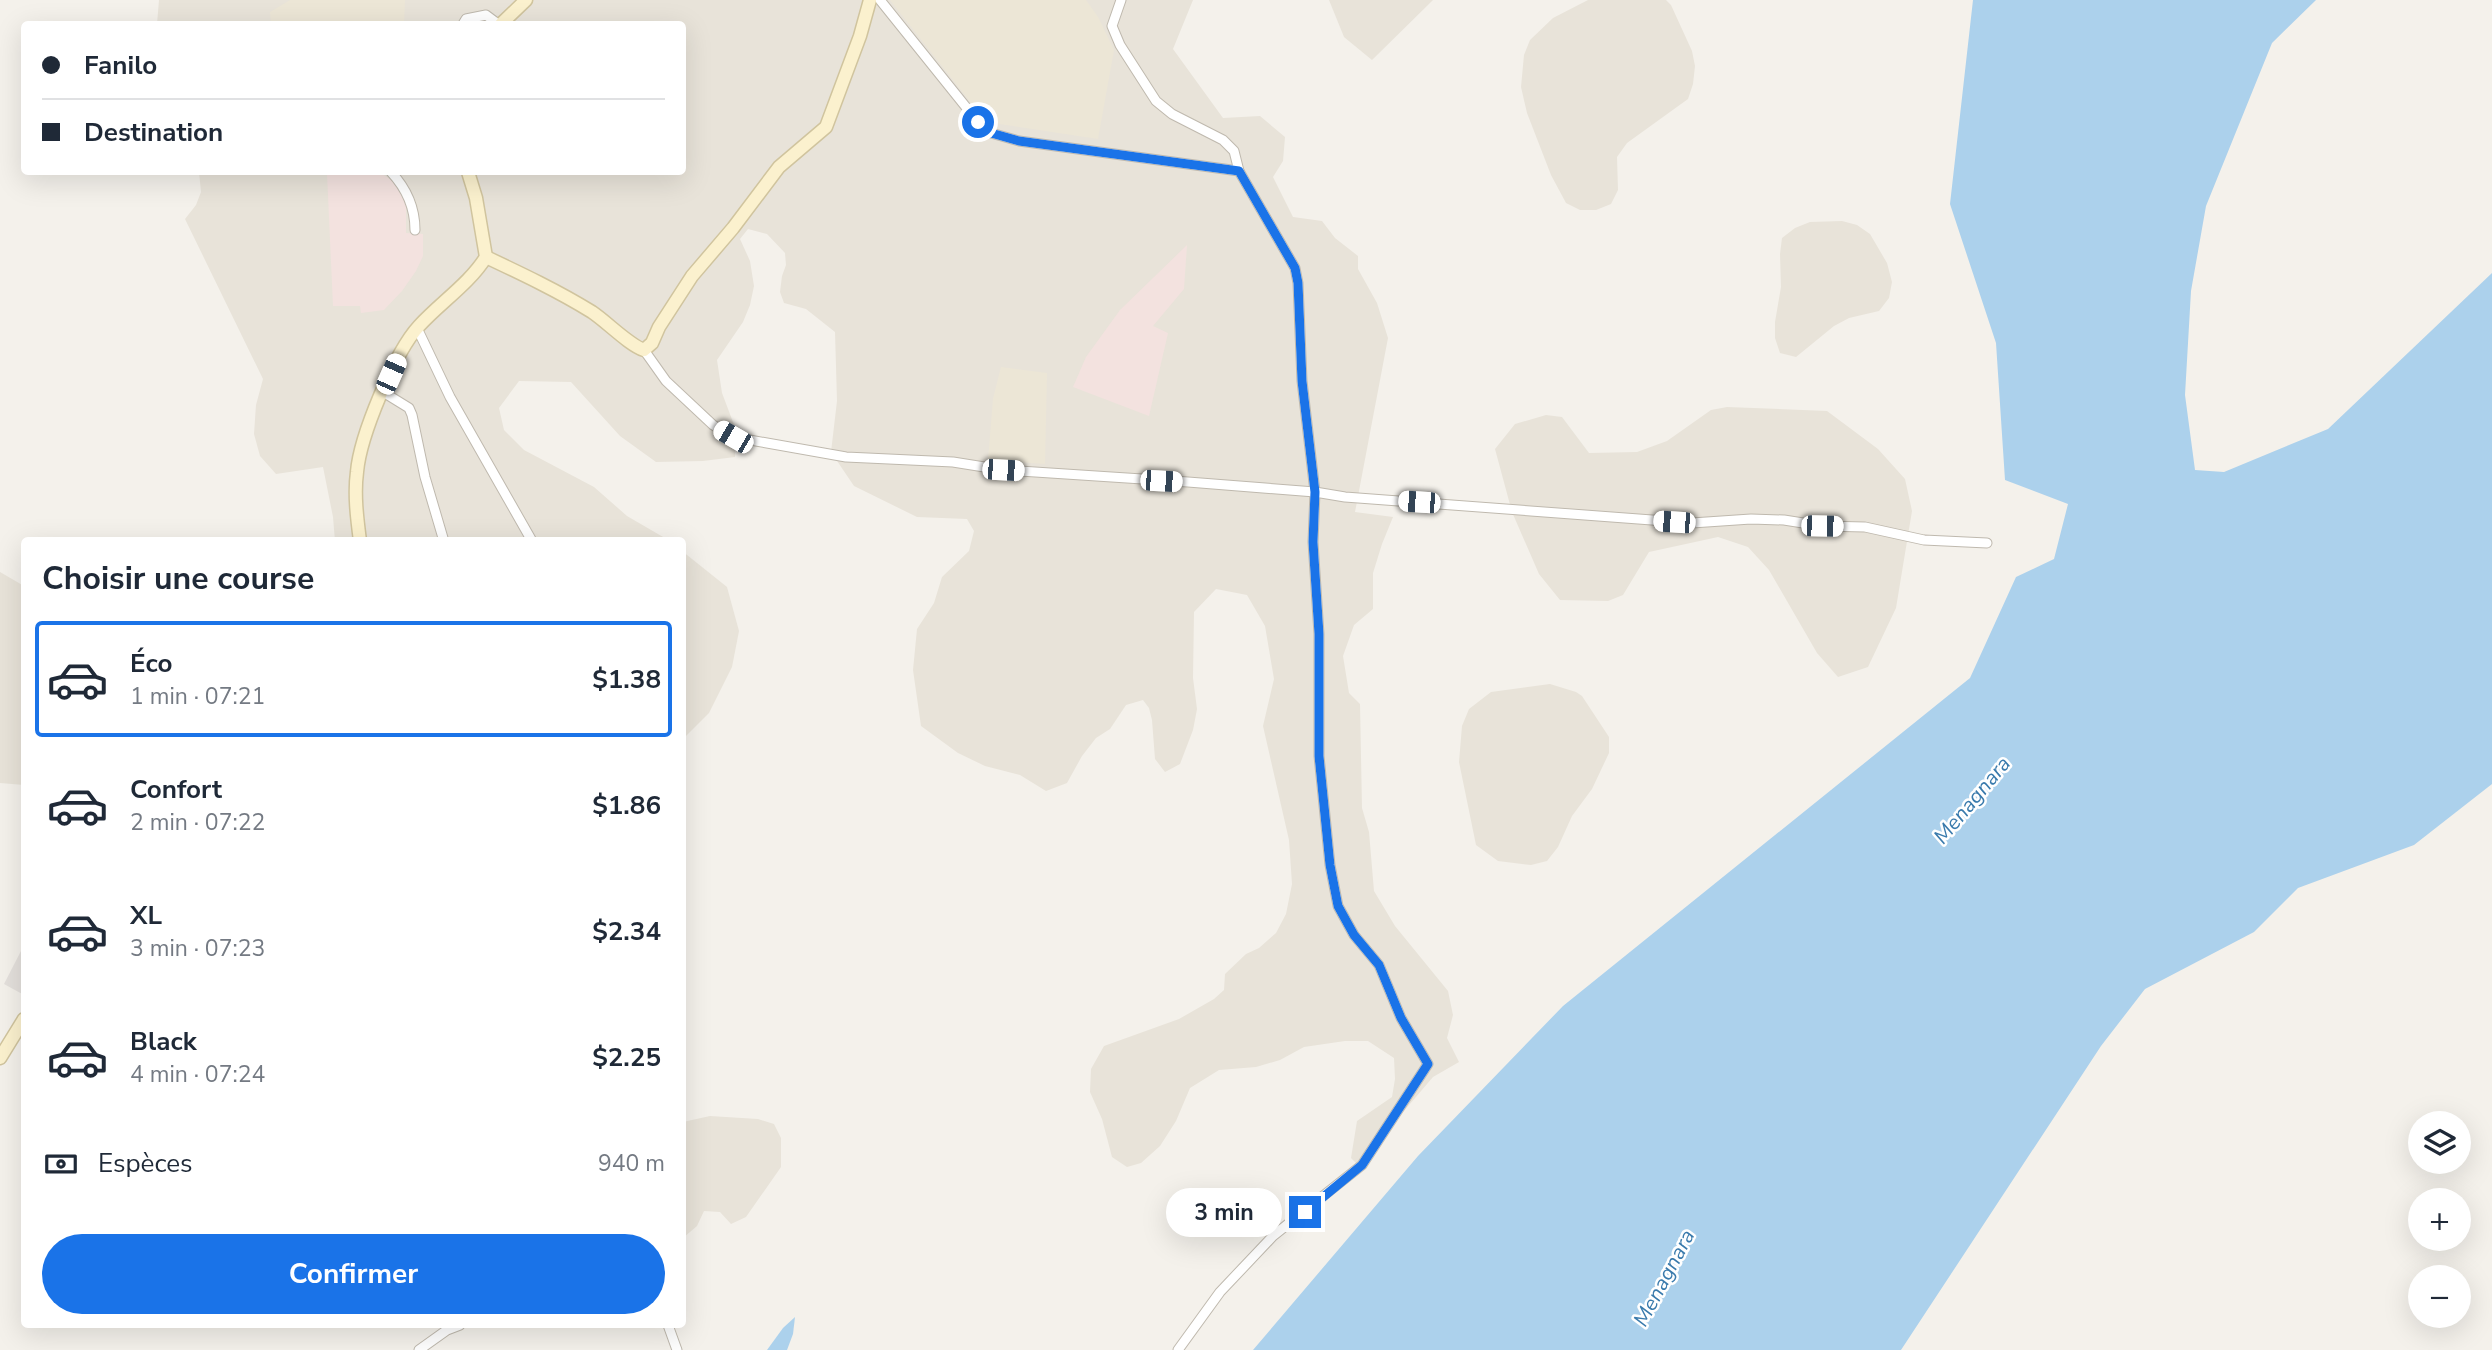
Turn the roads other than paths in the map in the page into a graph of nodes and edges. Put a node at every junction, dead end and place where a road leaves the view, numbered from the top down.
1 (526, 0) edge
2 (870, 0) edge
3 (880, 0) edge
4 (1121, 0) edge
5 (465, 21) edge
6 (495, 21) edge
7 (502, 21) edge
8 (1239, 171) junction
9 (394, 175) edge
10 (469, 175) edge
11 (415, 230) dead end
12 (486, 257) junction
13 (417, 328) junction
14 (644, 350) junction
15 (383, 392) junction
16 (1315, 492) junction
17 (360, 537) edge
18 (443, 537) edge
19 (530, 537) edge
20 (1987, 543) dead end
21 (21, 1024) edge
22 (0, 1058) edge
23 (452, 1328) edge
24 (669, 1328) edge
25 (419, 1350) edge
26 (677, 1350) edge
27 (1178, 1350) edge

1 - 7 street
2 - 14 street
3 - 8 street
4 - 8 street
5 - 6 street
8 - 16 street
9 - 11 street
10 - 12 street
12 - 13 street
12 - 14 street
13 - 15 street
13 - 19 street
14 - 16 street
15 - 17 street
15 - 18 street
16 - 20 street
16 - 27 street
21 - 22 street
23 - 25 street
24 - 26 street

